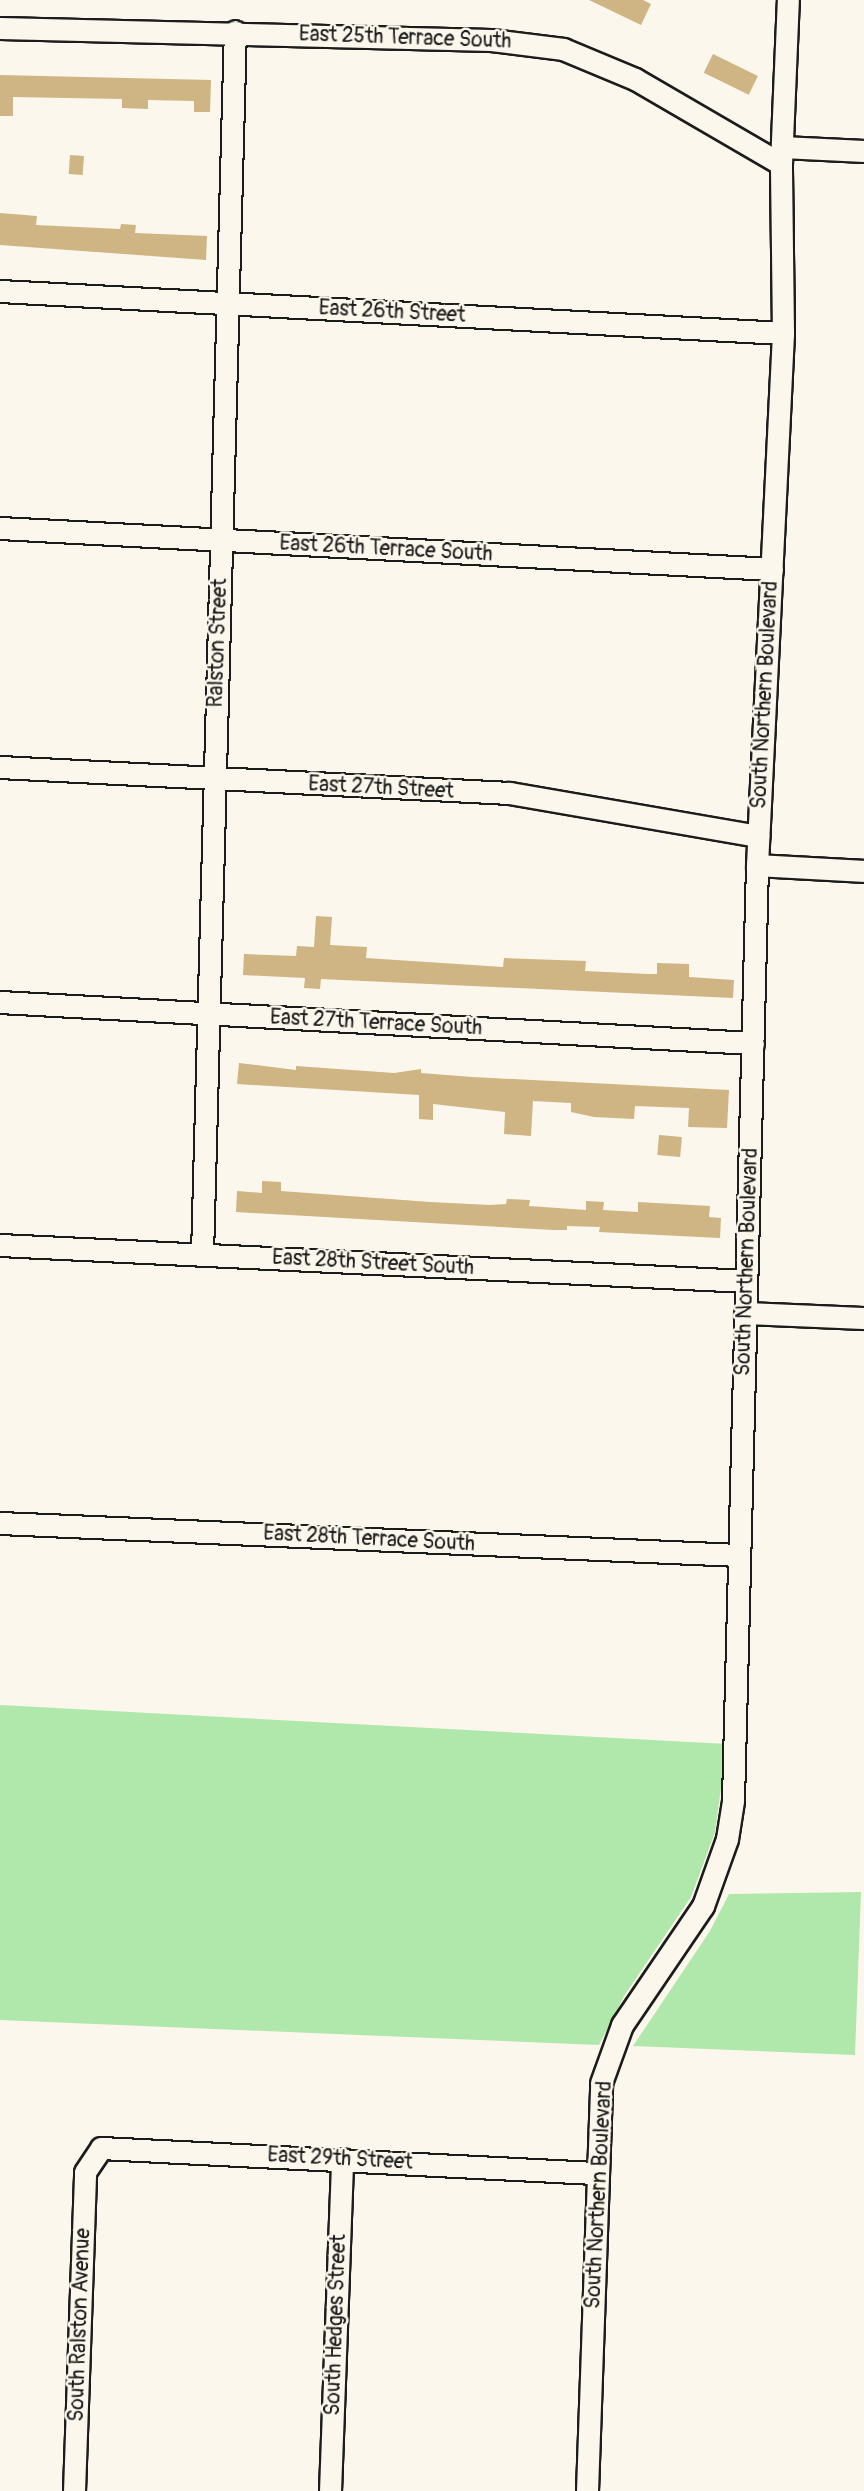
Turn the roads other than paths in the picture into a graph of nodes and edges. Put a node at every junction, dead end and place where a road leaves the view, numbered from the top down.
1 (788, 0) edge
2 (0, 28) edge
3 (235, 31) junction
4 (864, 151) edge
5 (782, 155) junction
6 (0, 291) edge
7 (228, 303) junction
8 (783, 333) junction
9 (0, 528) edge
10 (221, 540) junction
11 (772, 569) junction
12 (0, 766) edge
13 (215, 778) junction
14 (758, 836) junction
15 (757, 865) junction
16 (864, 871) edge
17 (0, 1002) edge
18 (208, 1014) junction
19 (753, 1043) junction
20 (0, 1245) edge
21 (202, 1255) junction
22 (746, 1281) junction
23 (745, 1313) junction
24 (864, 1318) edge
25 (0, 1523) edge
26 (739, 1555) junction
27 (342, 2159) junction
28 (90, 2160) joint
29 (596, 2173) junction
30 (75, 2491) edge
31 (330, 2491) edge
32 (587, 2491) edge

1 - 5 street, South Northern Boulevard
2 - 3 street, East 25th Terrace South
3 - 5 street, East 25th Terrace South
3 - 7 street, Ralston Street
4 - 5 street, East 25th Terrace South
5 - 8 street, South Northern Boulevard
6 - 7 street, East 26th Street
7 - 8 street, East 26th Street
7 - 10 street, Ralston Street
8 - 11 street, South Northern Boulevard
9 - 10 street, East 26th Terrace South
10 - 11 street, East 26th Terrace South
10 - 13 street, Ralston Street
11 - 14 street, South Northern Boulevard
12 - 13 street, East 27th Street
13 - 14 street, East 27th Street
13 - 18 street, Ralston Street
14 - 15 street, South Northern Boulevard
15 - 16 street
15 - 19 street, South Northern Boulevard
17 - 18 street, East 27th Terrace South
18 - 19 street, East 27th Terrace South
18 - 21 street, Ralston Street
19 - 22 street, South Northern Boulevard
20 - 21 street, East 28th Street South
21 - 22 street, East 28th Street South
22 - 23 street, South Northern Boulevard
23 - 24 street
23 - 26 street, South Northern Boulevard
25 - 26 street, East 28th Terrace South
26 - 29 street, South Northern Boulevard
27 - 28 street, East 29th Street
27 - 29 street, East 29th Street
27 - 31 street, South Hedges Street
28 - 30 street, South Ralston Avenue
29 - 32 street, South Northern Boulevard

